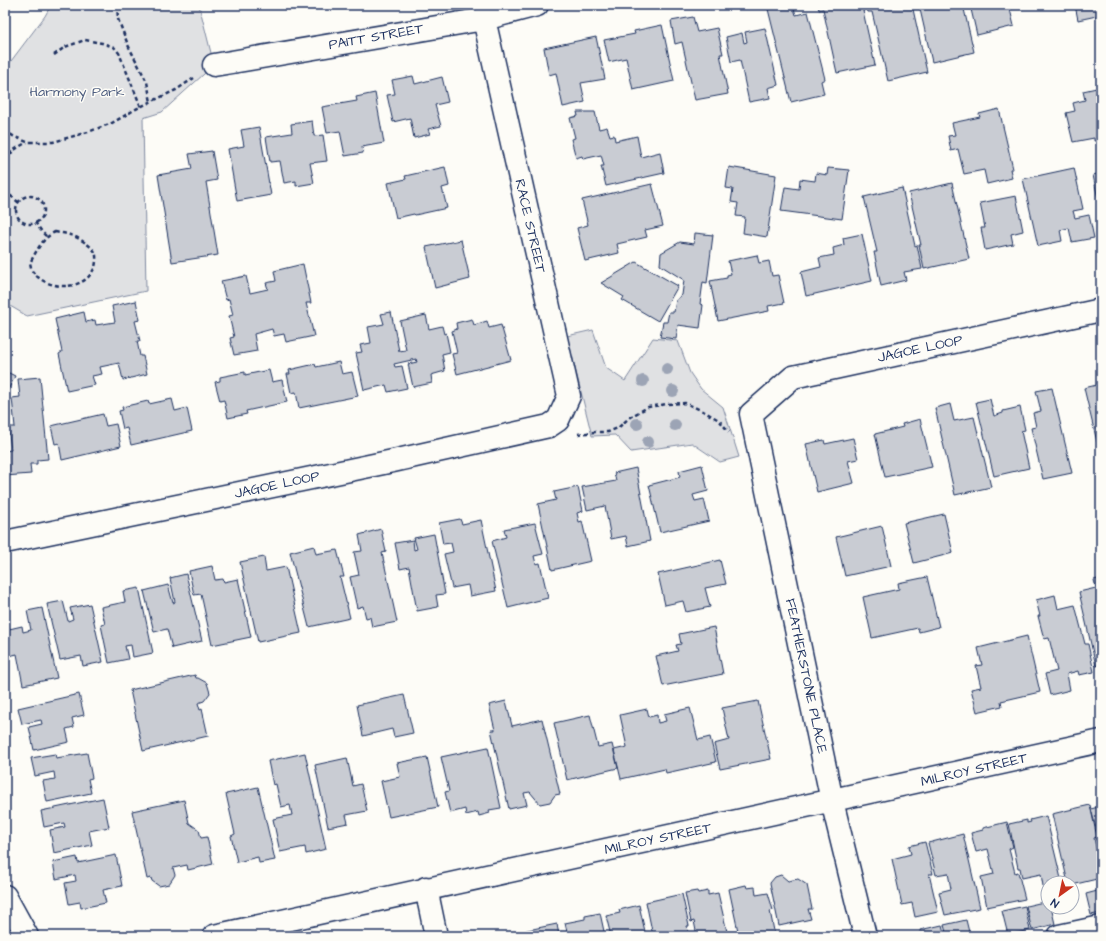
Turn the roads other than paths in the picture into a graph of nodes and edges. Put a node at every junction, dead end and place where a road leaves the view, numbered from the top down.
1 (537, 5) edge
2 (484, 19) junction
3 (214, 64) road end
4 (1101, 310) edge
5 (751, 414) joint
6 (549, 426) joint
7 (5, 542) edge
8 (1101, 741) edge
9 (832, 801) junction
10 (426, 888) junction
11 (5, 896) edge
12 (1101, 927) edge
13 (27, 936) edge
14 (214, 936) edge
15 (436, 936) edge
16 (865, 936) edge
17 (1059, 936) edge

1 - 2 street, PAITT STREET
2 - 3 street, PAITT STREET
2 - 6 street, RACE STREET
4 - 5 street, JAGOE LOOP
5 - 9 street, FEATHERSTONE PLACE
6 - 7 street, JAGOE LOOP
8 - 9 street, MILROY STREET
9 - 10 street, MILROY STREET
9 - 16 street, FEATHERSTONE PLACE
10 - 14 street, MILROY STREET
10 - 15 street
11 - 13 street
12 - 17 street

